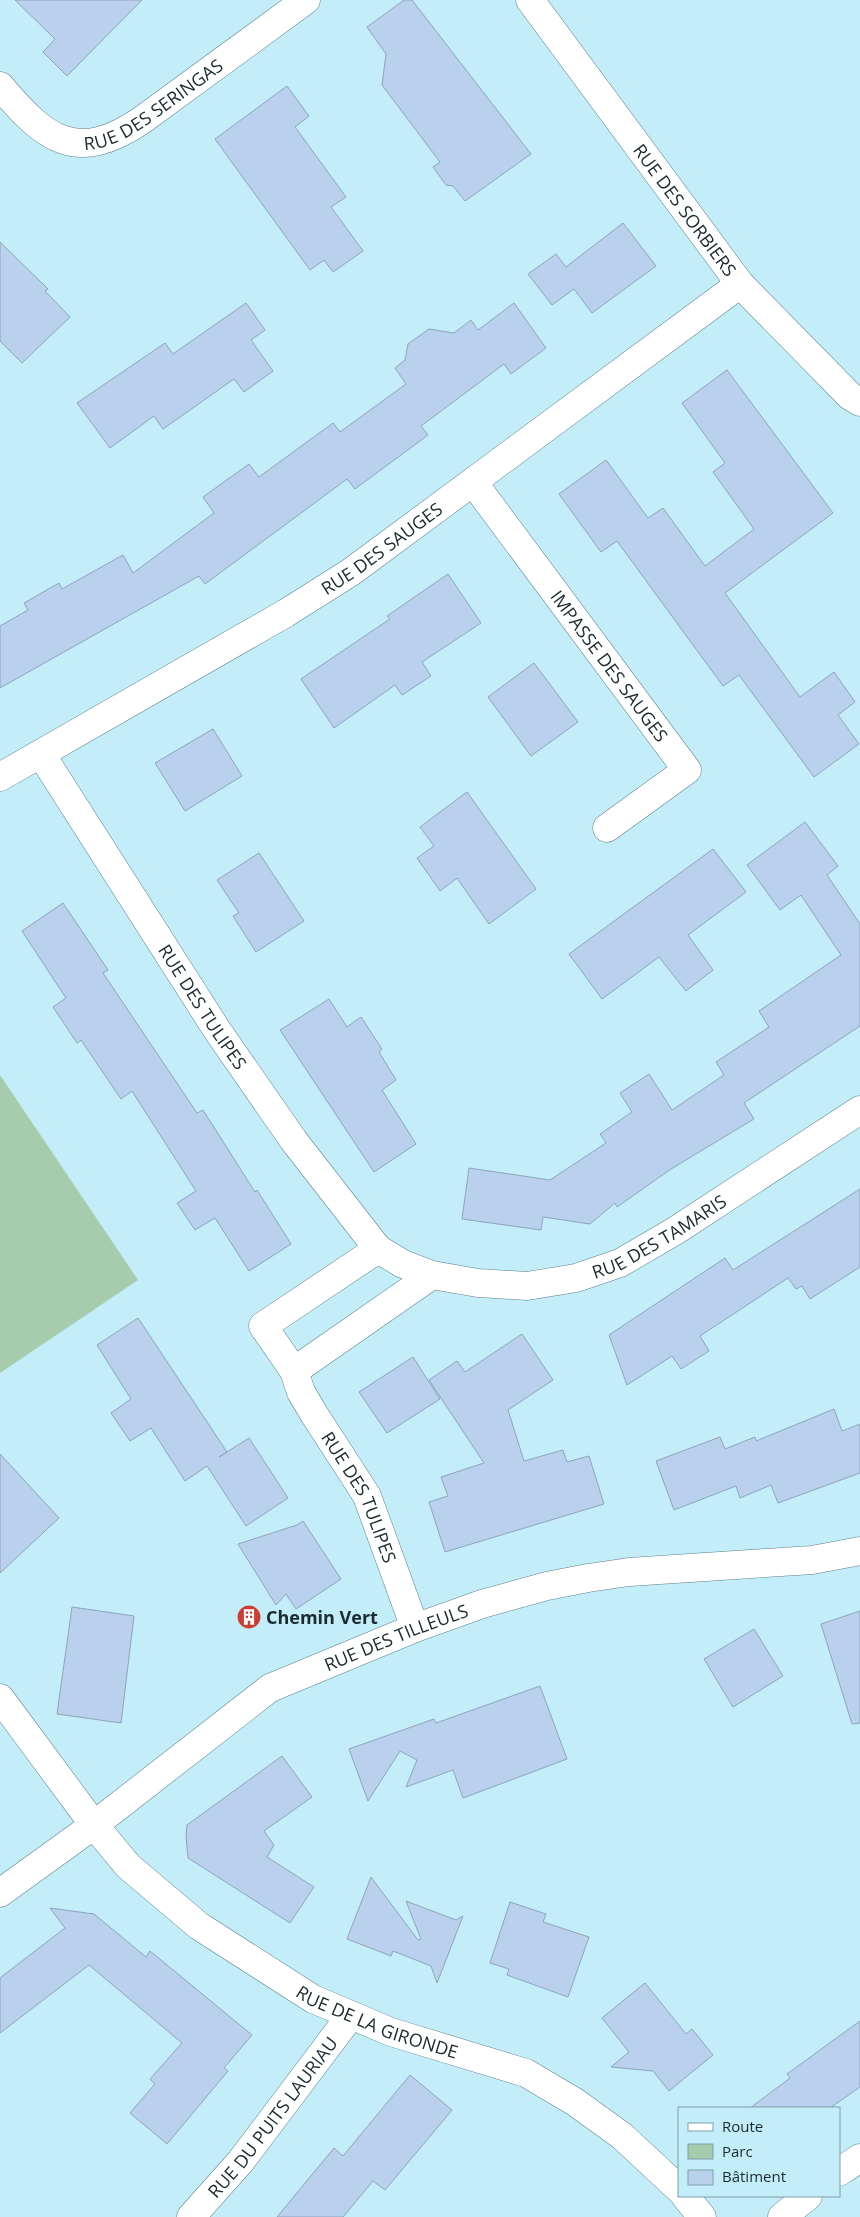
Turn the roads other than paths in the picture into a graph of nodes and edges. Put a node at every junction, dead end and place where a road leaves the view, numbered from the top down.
1 (306, 0) edge
2 (530, 0) edge
3 (0, 86) edge
4 (740, 284) junction
5 (860, 402) edge
6 (473, 482) junction
7 (41, 754) junction
8 (0, 777) edge
9 (607, 828) dead end
10 (860, 1110) edge
11 (378, 1249) junction
12 (432, 1275) junction
13 (294, 1371) junction
14 (860, 1551) edge
15 (415, 1628) junction
16 (0, 1698) edge
17 (94, 1825) junction
18 (0, 1893) edge
19 (351, 2015) junction
20 (860, 2158) edge
21 (840, 2171) edge
22 (678, 2187) edge
23 (686, 2197) edge
24 (807, 2197) edge
25 (191, 2217) edge
26 (702, 2217) edge
27 (782, 2217) edge

1 - 3 street, RUE DES SERINGAS
2 - 4 street, RUE DES SORBIERS
4 - 5 street, RUE DES SORBIERS
4 - 6 street, RUE DES SAUGES
6 - 7 street, RUE DES SAUGES
6 - 9 street, IMPASSE DES SAUGES
7 - 8 street, RUE DES SAUGES
7 - 11 street, RUE DES TULIPES
10 - 12 street, RUE DES TAMARIS
11 - 12 street, RUE DES TULIPES
11 - 13 street, RUE DES TULIPES
12 - 13 street
13 - 15 street, RUE DES TULIPES
14 - 15 street, RUE DES TILLEULS
15 - 17 street, RUE DES TILLEULS
16 - 17 street, RUE DE LA GIRONDE
17 - 18 street, RUE DES TILLEULS
17 - 19 street, RUE DE LA GIRONDE
19 - 22 street, RUE DE LA GIRONDE
19 - 25 street, RUE DU PUITS LAURIAU
20 - 21 street
23 - 26 street
24 - 27 street

